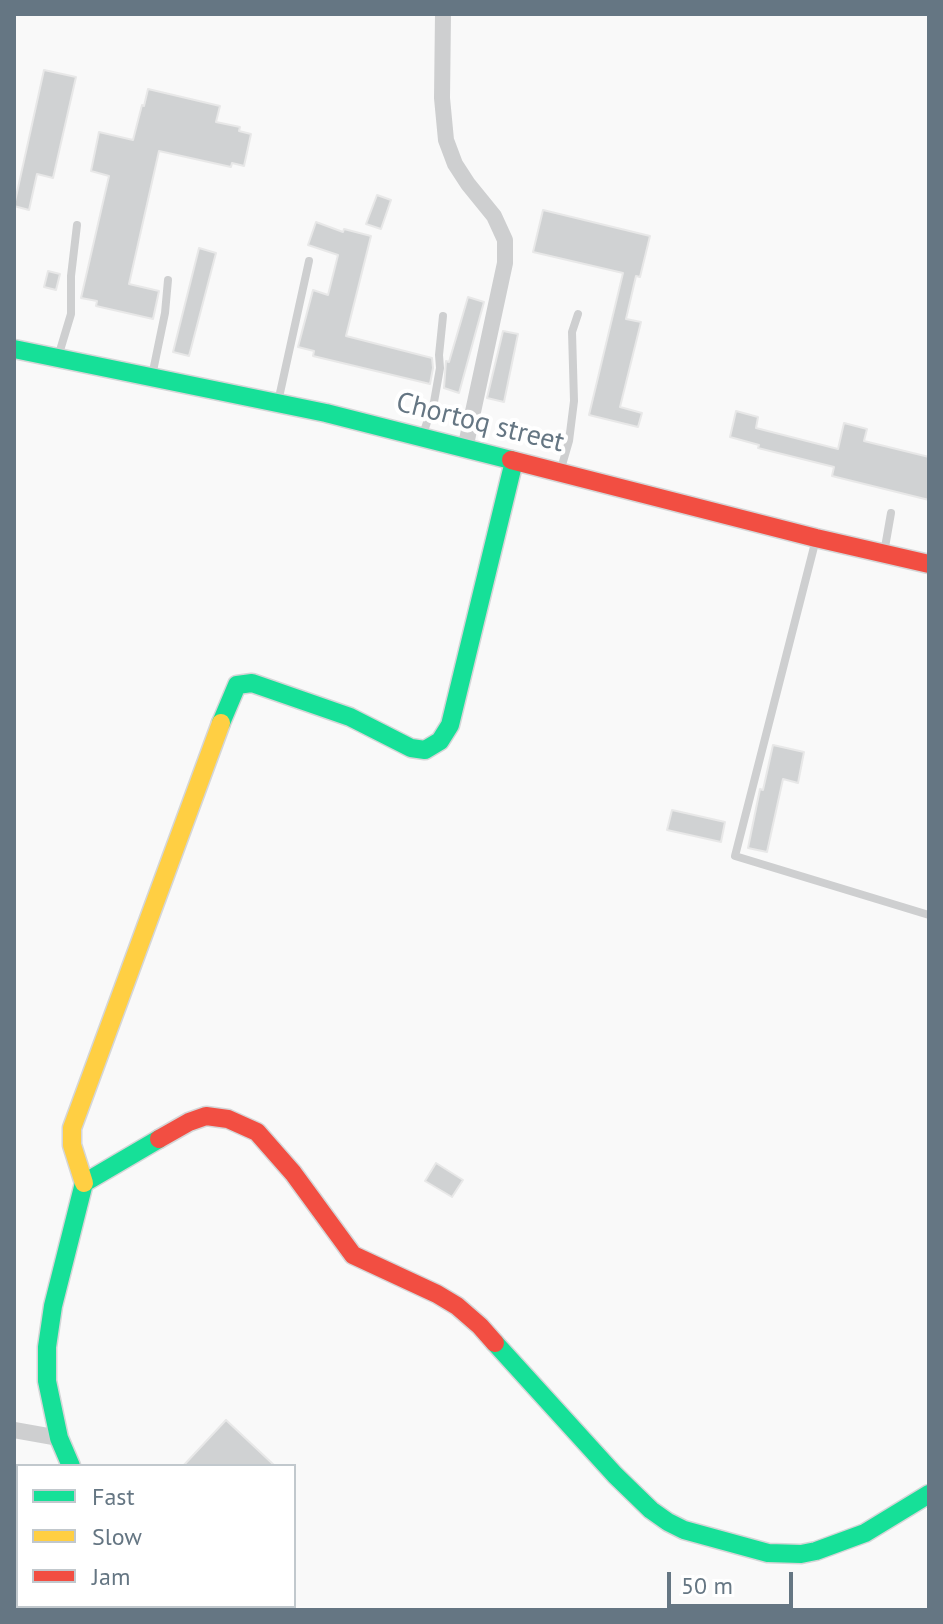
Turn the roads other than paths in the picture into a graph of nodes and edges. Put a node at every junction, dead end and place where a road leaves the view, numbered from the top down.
1 (443, 14) edge
2 (77, 225) dead end
3 (309, 261) dead end
4 (168, 280) dead end
5 (578, 314) dead end
6 (443, 316) dead end
7 (14, 349) edge
8 (58, 358) junction
9 (152, 377) junction
10 (278, 403) junction
11 (421, 437) junction
12 (465, 449) junction
13 (514, 461) junction
14 (560, 473) junction
15 (891, 513) dead end
16 (816, 538) junction
17 (884, 554) junction
18 (929, 564) edge
19 (929, 915) edge
20 (84, 1183) junction
21 (14, 1430) edge
22 (59, 1438) junction
23 (70, 1464) edge
24 (929, 1494) edge

1 - 12 street
2 - 8 lane
3 - 10 lane
4 - 9 lane
5 - 14 lane
6 - 11 lane
7 - 8 street, Chortoq street
8 - 9 street, Chortoq street
9 - 10 street, Chortoq street
10 - 11 street, Chortoq street
11 - 12 street, Chortoq street
12 - 13 street, Chortoq street
13 - 14 street, Chortoq street
13 - 20 street
14 - 16 street, Chortoq street
15 - 17 lane
16 - 17 street, Chortoq street
16 - 19 lane
17 - 18 street, Chortoq street
20 - 22 street
20 - 24 street
21 - 22 street
22 - 23 street

